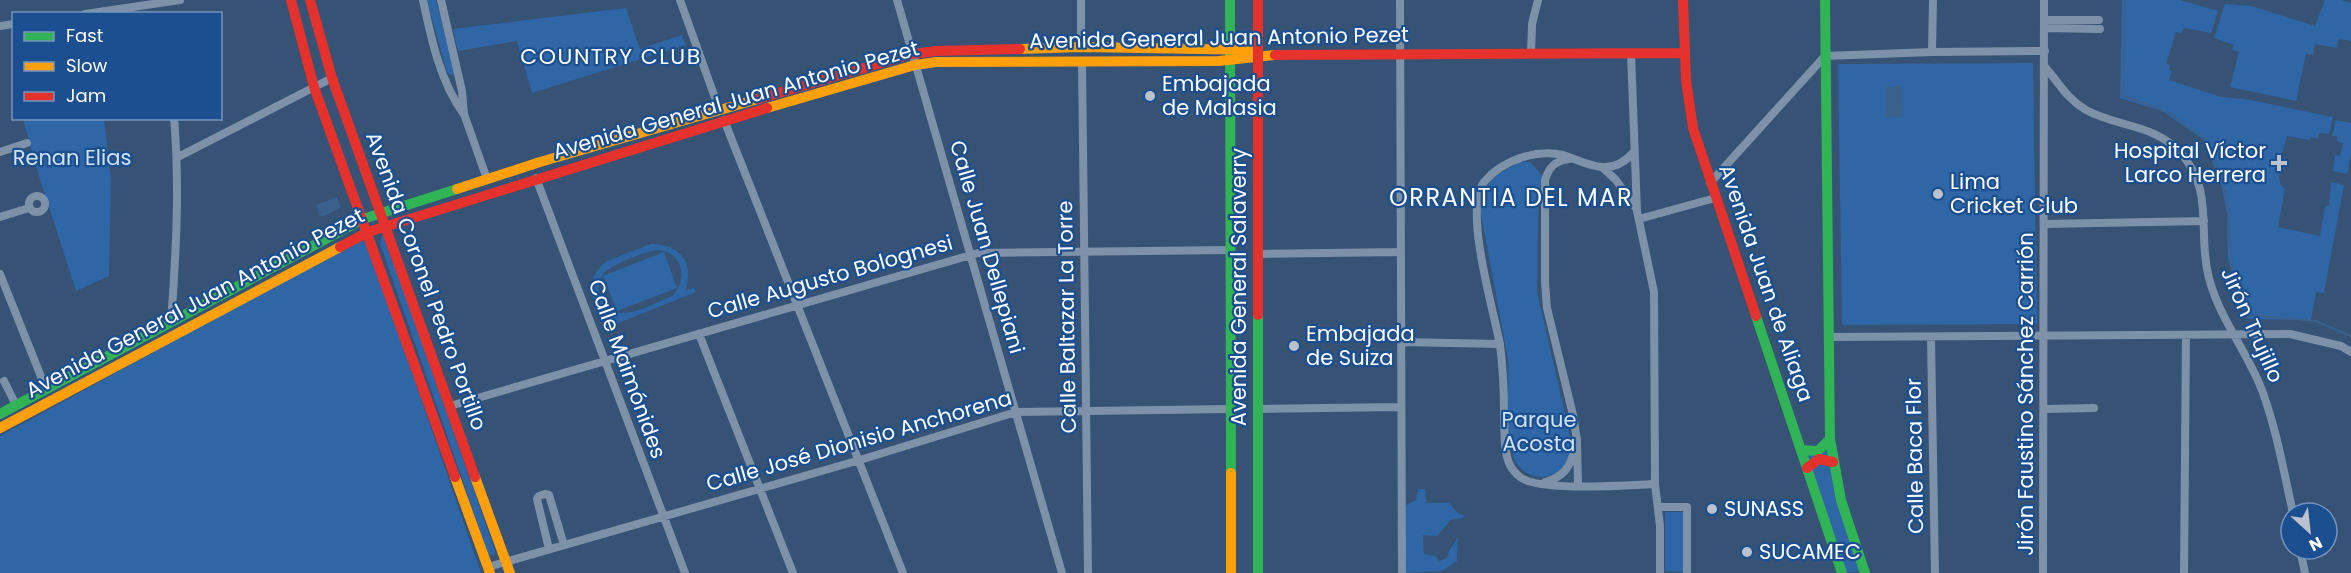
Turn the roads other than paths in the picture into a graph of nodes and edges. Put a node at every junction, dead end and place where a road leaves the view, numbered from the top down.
1 (180, 0) edge
2 (291, 0) edge
3 (310, 0) edge
4 (423, 0) edge
5 (441, 0) edge
6 (680, 0) edge
7 (897, 0) edge
8 (1081, 0) edge
9 (1230, 0) edge
10 (1258, 0) edge
11 (1400, 0) edge
12 (1538, 0) edge
13 (1683, 0) edge
14 (1825, 0) edge
15 (1933, 0) edge
16 (2044, 0) edge
17 (160, 1) edge
18 (97, 12) edge
19 (2099, 20) dead end
20 (2045, 24) junction
21 (2100, 29) dead end
22 (1082, 47) junction
23 (2045, 51) junction
24 (1932, 52) junction
25 (1258, 53) junction
26 (1531, 53) junction
27 (1631, 53) junction
28 (1684, 53) junction
29 (1230, 54) junction
30 (1400, 54) junction
31 (1825, 56) junction
32 (913, 60) junction
33 (1082, 61) junction
34 (2045, 67) junction
35 (458, 73) junction
36 (444, 76) junction
37 (332, 78) junction
38 (2059, 86) junction
39 (314, 87) junction
40 (2045, 89) junction
41 (719, 109) junction
42 (464, 114) junction
43 (174, 120) edge
44 (724, 120) junction
45 (27, 143) dead end
46 (0, 152) edge
47 (1634, 152) junction
48 (1527, 156) junction
49 (178, 157) junction
50 (1575, 159) junction
51 (1602, 167) junction
52 (1547, 173) junction
53 (536, 178) junction
54 (487, 179) junction
55 (1710, 183) junction
56 (1715, 198) junction
57 (29, 208) dead end
58 (380, 213) junction
59 (1638, 215) junction
60 (0, 217) edge
61 (363, 219) junction
62 (2204, 221) junction
63 (2044, 224) junction
64 (384, 226) junction
65 (368, 232) junction
66 (1230, 250) junction
67 (1084, 252) junction
68 (1401, 252) junction
69 (1258, 254) junction
70 (971, 255) junction
71 (0, 276) edge
72 (798, 305) junction
73 (171, 322) junction
74 (2233, 333) junction
75 (699, 334) junction
76 (2186, 335) junction
77 (2044, 336) junction
78 (1828, 337) junction
79 (1931, 338) junction
80 (1401, 342) junction
81 (1500, 344) junction
82 (2351, 352) edge
83 (606, 361) junction
84 (4, 381) dead end
85 (46, 389) junction
86 (16, 405) junction
87 (450, 406) junction
88 (1401, 407) junction
89 (2094, 408) dead end
90 (1231, 409) junction
91 (1258, 409) junction
92 (2044, 409) junction
93 (1087, 410) junction
94 (1016, 412) junction
95 (0, 414) edge
96 (0, 428) edge
97 (1830, 439) junction
98 (1577, 440) junction
99 (1802, 450) junction
100 (860, 460) junction
101 (1833, 462) junction
102 (1808, 468) junction
103 (1532, 483) junction
104 (1655, 484) junction
105 (1578, 485) junction
106 (760, 488) junction
107 (2290, 501) edge
108 (1659, 507) junction
109 (662, 517) junction
110 (564, 545) junction
111 (549, 549) junction
112 (506, 561) junction
113 (489, 570) edge
114 (510, 573) edge
115 (685, 573) edge
116 (793, 573) edge
117 (903, 573) edge
118 (1062, 573) edge
119 (1088, 573) edge
120 (1231, 573) edge
121 (1258, 573) edge
122 (1402, 573) edge
123 (1660, 573) edge
124 (1687, 573) edge
125 (1842, 573) edge
126 (1865, 573) edge
127 (1935, 573) edge
128 (2043, 573) edge
129 (2184, 573) edge

1 - 17 street
2 - 39 main road, Avenida Coronel Pedro Portillo
3 - 37 main road, Avenida Coronel Pedro Portillo
4 - 36 street
5 - 35 street
6 - 41 street
7 - 32 street, Calle Juan Dellepiani
8 - 22 street
9 - 29 main road, Avenida General Salaverry
10 - 25 main road, Avenida General Salaverry
11 - 30 street
12 - 26 street
13 - 28 main road, Avenida Juan de Aliaga
14 - 31 main road, Avenida Juan de Aliaga
15 - 24 street
16 - 20 street, Jirón Faustino Sánchez Carrión
17 - 18 street
19 - 20 street
20 - 21 street
20 - 23 street, Jirón Faustino Sánchez Carrión
22 - 29 main road, Avenida General Juan Antonio Pezet
22 - 32 main road, Avenida General Juan Antonio Pezet
23 - 24 street
23 - 34 street, Jirón Faustino Sánchez Carrión
24 - 31 street
25 - 29 main road, Avenida General Juan Antonio Pezet
25 - 30 main road, Avenida General Juan Antonio Pezet
25 - 69 main road, Avenida General Salaverry
26 - 27 main road, Avenida General Juan Antonio Pezet
26 - 30 main road, Avenida General Juan Antonio Pezet
27 - 28 main road, Avenida General Juan Antonio Pezet
27 - 47 street
28 - 55 main road, Avenida Juan de Aliaga
29 - 33 main road, Avenida General Juan Antonio Pezet
29 - 66 main road, Avenida General Salaverry
30 - 68 street
31 - 55 street
31 - 78 main road, Avenida Juan de Aliaga
32 - 33 main road, Avenida General Juan Antonio Pezet
32 - 41 main road, Avenida General Juan Antonio Pezet
32 - 44 main road, Avenida General Juan Antonio Pezet
32 - 70 street, Calle Juan Dellepiani
33 - 67 street, Calle Baltazar La Torre
34 - 38 street, Jirón Trujillo
34 - 40 street, Jirón Faustino Sánchez Carrión
35 - 36 street
35 - 42 street
36 - 42 street
37 - 39 street
37 - 58 main road, Avenida Coronel Pedro Portillo
38 - 40 street
38 - 62 street, Jirón Trujillo
39 - 49 street
39 - 61 main road, Avenida Coronel Pedro Portillo
40 - 63 street, Jirón Faustino Sánchez Carrión
41 - 54 main road, Avenida General Juan Antonio Pezet
42 - 54 street
43 - 49 street
44 - 53 main road, Avenida General Juan Antonio Pezet
44 - 72 street
45 - 46 street
47 - 51 street
47 - 59 street
48 - 50 street
48 - 52 street
48 - 81 street
49 - 73 street
50 - 51 street
50 - 52 street
51 - 59 street
52 - 98 street
53 - 64 main road, Avenida General Juan Antonio Pezet
53 - 83 street, Calle Maimónides
54 - 58 main road, Avenida General Juan Antonio Pezet
55 - 56 main road, Avenida Juan de Aliaga
56 - 59 street
56 - 99 main road, Avenida Juan de Aliaga
57 - 60 street
58 - 61 main road, Avenida General Juan Antonio Pezet
58 - 64 main road, Avenida Coronel Pedro Portillo
59 - 104 street
61 - 65 main road, Avenida Coronel Pedro Portillo
61 - 73 main road, Avenida General Juan Antonio Pezet
62 - 63 street
62 - 74 street, Jirón Trujillo
63 - 77 street, Jirón Faustino Sánchez Carrión
64 - 65 main road, Avenida General Juan Antonio Pezet
64 - 87 main road, Avenida Coronel Pedro Portillo
65 - 96 main road, Avenida General Juan Antonio Pezet
65 - 113 main road, Avenida Coronel Pedro Portillo
66 - 67 street, Calle Augusto Bolognesi
66 - 90 main road, Avenida General Salaverry
67 - 70 street, Calle Augusto Bolognesi
67 - 93 street, Calle Baltazar La Torre
68 - 69 street
68 - 80 street
69 - 91 main road, Avenida General Salaverry
70 - 72 street, Calle Augusto Bolognesi
70 - 94 street, Calle Juan Dellepiani
71 - 85 street
72 - 75 street, Calle Augusto Bolognesi
72 - 100 street
73 - 85 main road, Avenida General Juan Antonio Pezet
74 - 76 street
74 - 82 street
74 - 107 street, Jirón Trujillo
75 - 83 street, Calle Augusto Bolognesi
75 - 106 street
76 - 77 street
76 - 129 street
77 - 79 street
77 - 92 street, Jirón Faustino Sánchez Carrión
78 - 79 street
78 - 97 main road, Avenida Juan de Aliaga
79 - 127 street, Calle Baca Flor
80 - 81 street
80 - 88 street
81 - 103 street
83 - 87 street, Calle Augusto Bolognesi
83 - 109 street, Calle Maimónides
84 - 86 street
85 - 86 main road, Avenida General Juan Antonio Pezet
86 - 95 main road, Avenida General Juan Antonio Pezet
87 - 112 main road, Avenida Coronel Pedro Portillo
88 - 91 street
88 - 122 street
89 - 92 street
90 - 93 street, Calle José Dionisio Anchorena
90 - 120 main road, Avenida General Salaverry
91 - 121 main road, Avenida General Salaverry
92 - 128 street, Jirón Faustino Sánchez Carrión
93 - 94 street, Calle José Dionisio Anchorena
93 - 119 street, Calle Baltazar La Torre
94 - 100 street, Calle José Dionisio Anchorena
94 - 118 street, Calle Juan Dellepiani
97 - 99 main road
97 - 101 main road, Avenida Juan de Aliaga
98 - 103 street
98 - 105 street
99 - 102 main road, Avenida Juan de Aliaga
100 - 106 street, Calle José Dionisio Anchorena
100 - 117 street
101 - 102 main road
101 - 126 main road, Avenida Juan de Aliaga
102 - 125 main road, Avenida Juan de Aliaga
103 - 105 street
104 - 105 street
104 - 108 street
106 - 109 street, Calle José Dionisio Anchorena
106 - 116 street
108 - 123 street
108 - 124 street
109 - 110 street, Calle José Dionisio Anchorena
109 - 115 street, Calle Maimónides
110 - 111 street, Calle José Dionisio Anchorena
110 - 111 street
111 - 112 street, Calle José Dionisio Anchorena
112 - 113 street, Calle José Dionisio Anchorena
112 - 114 main road, Avenida Coronel Pedro Portillo

